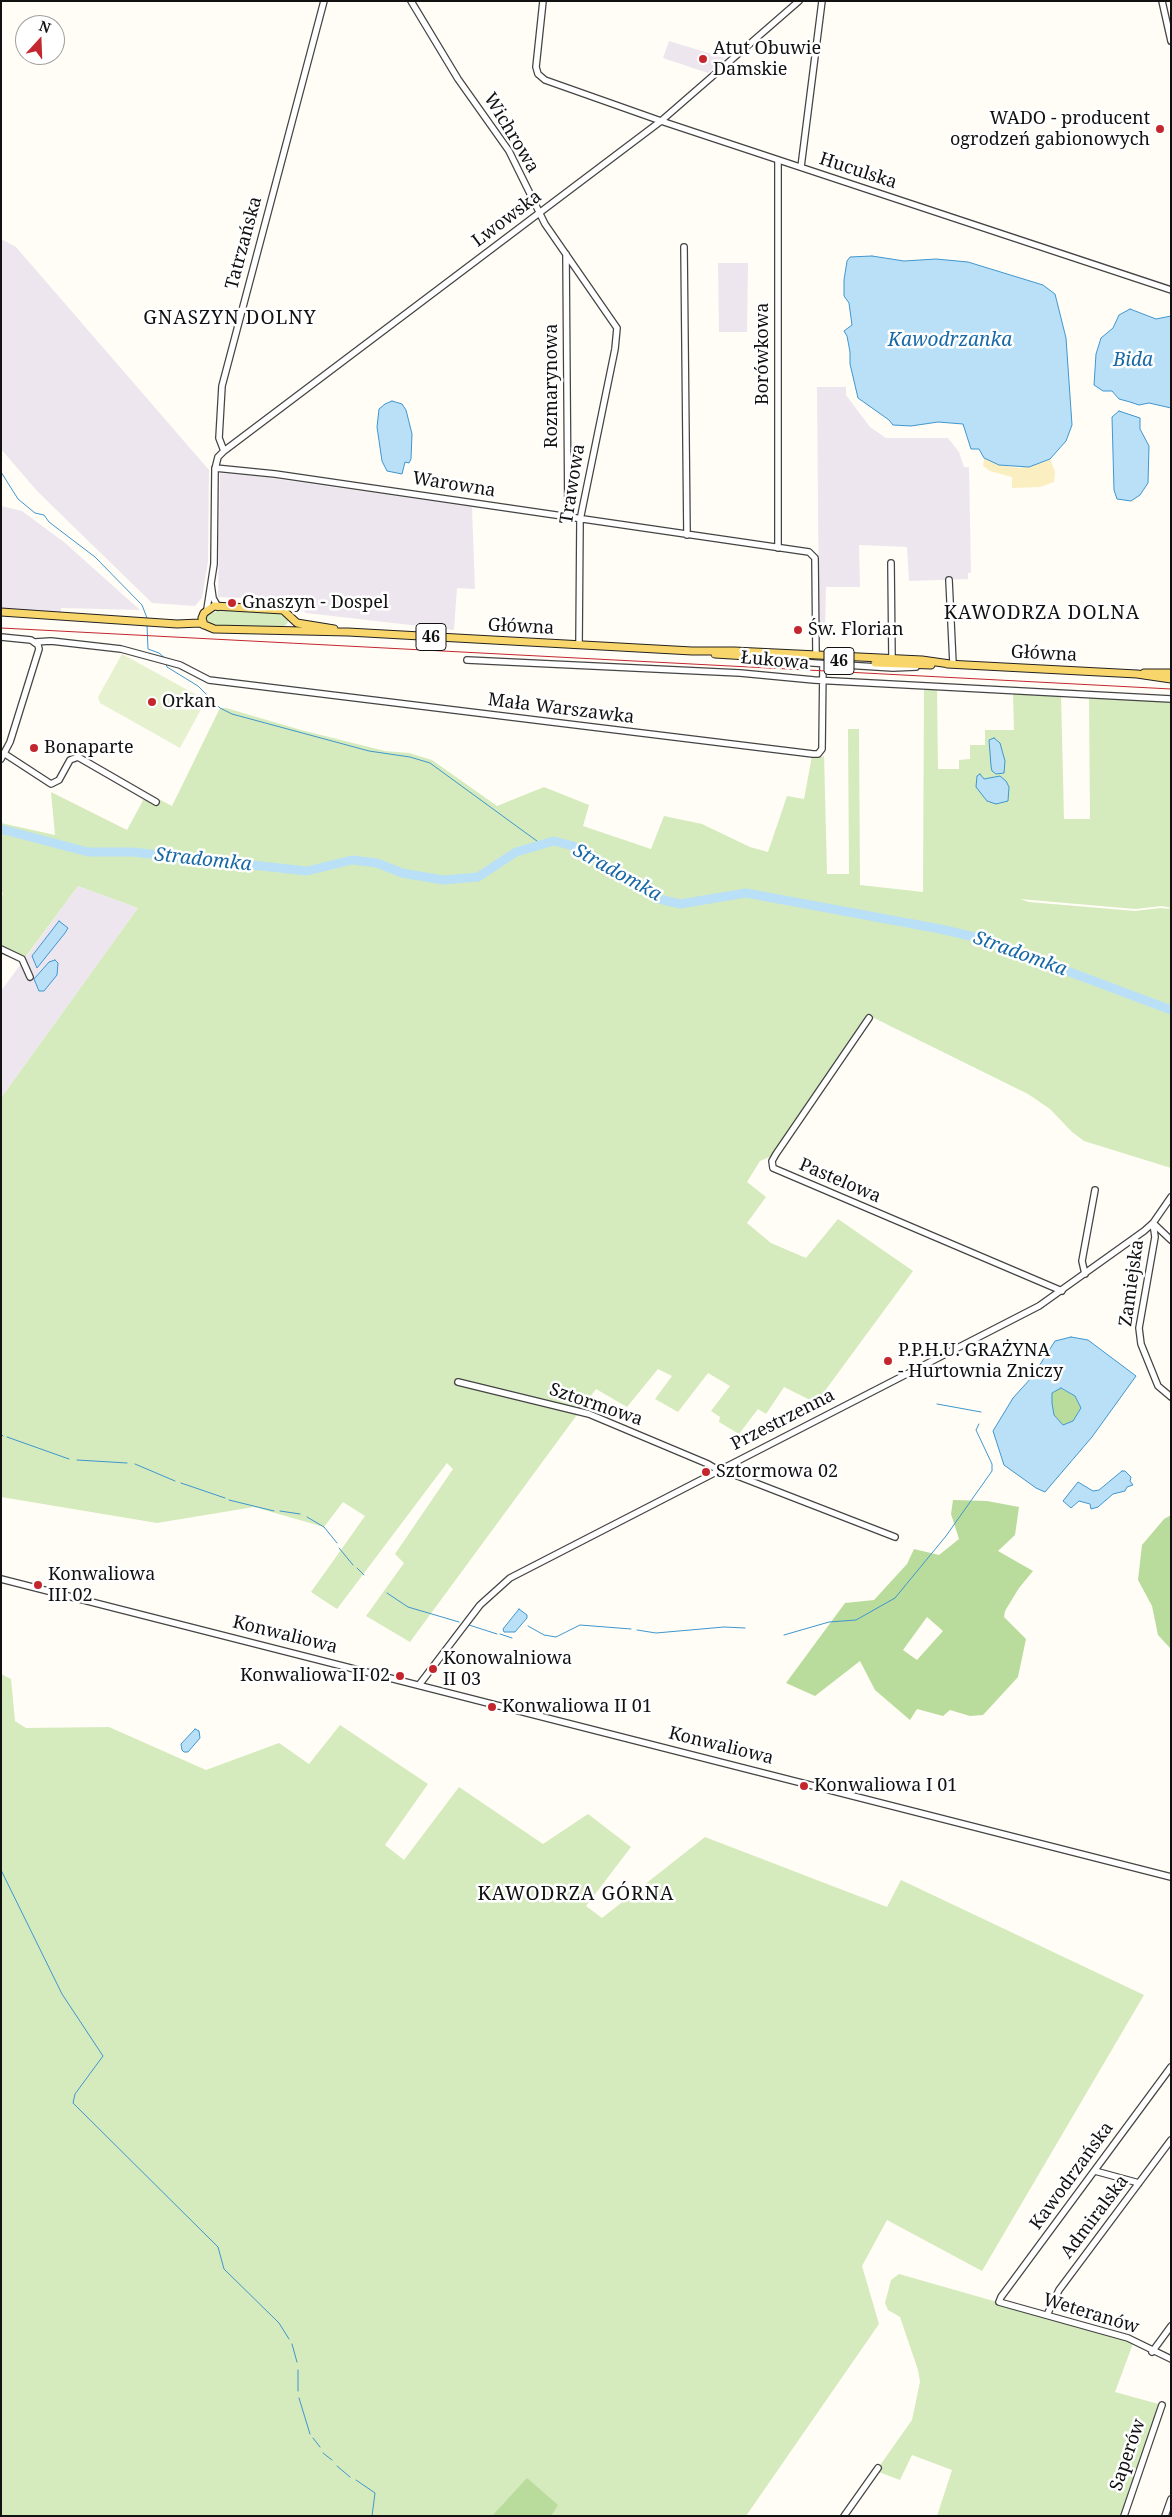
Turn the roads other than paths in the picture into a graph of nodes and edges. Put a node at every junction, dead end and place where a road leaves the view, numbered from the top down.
1 (324, 1) edge
2 (411, 1) edge
3 (543, 1) edge
4 (800, 1) edge
5 (822, 1) edge
6 (1162, 1) edge
7 (1171, 41) edge
8 (661, 121) junction
9 (778, 160) junction
10 (801, 167) junction
11 (539, 214) junction
12 (684, 247) dead end
13 (566, 254) junction
14 (1171, 290) edge
15 (617, 330) joint
16 (224, 450) junction
17 (215, 468) junction
18 (568, 518) junction
19 (580, 520) junction
20 (687, 535) junction
21 (778, 548) junction
22 (891, 563) dead end
23 (949, 580) dead end
24 (211, 582) junction
25 (218, 607) junction
26 (1, 612) edge
27 (204, 612) junction
28 (1, 616) edge
29 (40, 616) junction
30 (292, 619) junction
31 (160, 622) junction
32 (204, 624) junction
33 (282, 631) junction
34 (348, 632) junction
35 (1, 637) edge
36 (35, 642) junction
37 (579, 645) junction
38 (692, 651) junction
39 (816, 655) junction
40 (728, 656) junction
41 (892, 659) junction
42 (467, 660) dead end
43 (822, 664) junction
44 (951, 664) junction
45 (927, 666) junction
46 (1137, 674) junction
47 (1171, 674) edge
48 (1171, 679) edge
49 (822, 680) junction
50 (1171, 699) edge
51 (3, 757) edge
52 (156, 802) dead end
53 (1, 949) edge
54 (30, 977) dead end
55 (869, 1018) dead end
56 (1095, 1190) dead end
57 (1171, 1196) edge
58 (1153, 1223) junction
59 (1171, 1240) edge
60 (1085, 1274) junction
61 (1062, 1291) junction
62 (458, 1382) dead end
63 (1171, 1397) edge
64 (725, 1467) junction
65 (718, 1470) junction
66 (895, 1537) dead end
67 (1, 1579) edge
68 (420, 1685) junction
69 (1171, 1877) edge
70 (1171, 2067) edge
71 (1171, 2140) edge
72 (1095, 2171) junction
73 (1139, 2183) junction
74 (1000, 2302) joint
75 (1047, 2315) junction
76 (1171, 2326) edge
77 (1152, 2352) junction
78 (1171, 2359) edge
79 (1162, 2405) dead end
80 (878, 2468) dead end
81 (1171, 2499) edge
82 (844, 2516) edge
83 (1124, 2516) edge
84 (1165, 2516) edge

1 - 16 street, Tatrzańska
2 - 11 street, Wichrowa
3 - 8 street, Huculska
4 - 8 street, Lwowska
5 - 10 street
6 - 7 street
8 - 9 street, Huculska
8 - 11 street, Lwowska
9 - 10 street, Huculska
9 - 21 street, Borówkowa
10 - 14 street, Huculska
11 - 13 street, Wichrowa
11 - 16 street, Lwowska
12 - 20 street
13 - 15 street, Wichrowa
13 - 18 street, Rozmarynowa
15 - 19 street, Trawowa
16 - 17 street
17 - 18 street, Warowna
17 - 24 street
18 - 19 street, Warowna
19 - 20 street, Warowna
19 - 37 street, Trawowa
20 - 21 street, Warowna
21 - 39 street, Warowna
22 - 41 street
23 - 44 street
24 - 25 street
24 - 27 street
25 - 27 main road, 46
25 - 30 main road, 46
26 - 29 main road, 46
27 - 31 main road, 46
27 - 32 main road
28 - 29 main road, 46
29 - 31 main road, 46
30 - 33 main road
30 - 34 main road, Główna / 46
31 - 32 main road, 46
32 - 33 main road, 46
33 - 34 main road, Główna / 46
34 - 37 main road, Główna / 46
35 - 36 street
36 - 49 street, Mała Warszawka
36 - 51 street
37 - 38 main road, Główna / 46
38 - 39 main road, Główna / 46
38 - 40 main road, Główna / 46
39 - 41 main road, Główna / 46
40 - 43 street, Główna
40 - 45 main road, Główna / 46
41 - 44 main road, Główna / 46
42 - 49 street, Łukowa
43 - 45 street, Główna
43 - 49 street, Mała Warszawka
44 - 45 main road, Główna / 46
44 - 46 main road, Główna / 46
46 - 47 main road, Główna / 46
46 - 48 main road, Główna / 46
49 - 50 street, Łukowa
51 - 52 street
53 - 54 street
55 - 61 street, Pastelowa
56 - 60 street
57 - 58 street, Przestrzenna
58 - 59 street
58 - 60 street, Przestrzenna
58 - 63 street, Zamiejska
60 - 61 street, Przestrzenna
61 - 64 street, Przestrzenna
62 - 65 street, Sztormowa
64 - 65 street, Przestrzenna
64 - 66 street
65 - 68 street, Przestrzenna
67 - 68 street, Konwaliowa
68 - 69 street, Konwaliowa
70 - 72 street, Kawodrzańska
71 - 73 street, Admiralska
72 - 73 street
72 - 74 street, Kawodrzańska
73 - 75 street, Admiralska
74 - 75 street, Weteranów
75 - 77 street, Weteranów
76 - 77 street
77 - 78 street, Weteranów
79 - 83 street, Saperów
80 - 82 street
81 - 84 street

